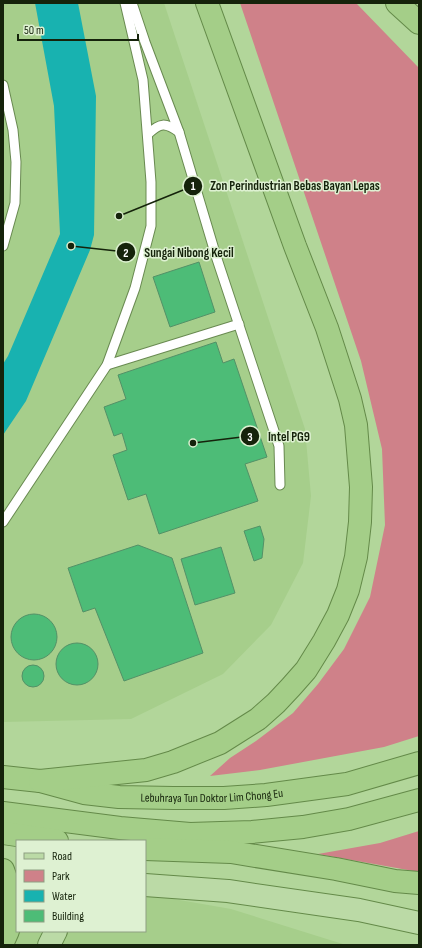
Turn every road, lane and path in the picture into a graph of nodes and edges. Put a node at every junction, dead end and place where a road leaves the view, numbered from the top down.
1 (125, 3) edge
2 (132, 3) edge
3 (207, 3) edge
4 (397, 3) edge
5 (419, 23) edge
6 (3, 85) edge
7 (179, 132) junction
8 (148, 134) junction
9 (3, 246) edge
10 (239, 324) junction
11 (107, 365) junction
12 (280, 485) dead end
13 (3, 522) edge
14 (419, 763) edge
15 (3, 777) edge
16 (40, 781) junction
17 (419, 800) edge
18 (3, 813) edge
19 (3, 833) edge
20 (50, 840) edge
21 (146, 849) edge
22 (3, 870) edge
23 (419, 883) edge
24 (146, 885) edge
25 (359, 910) junction
26 (419, 913) edge
27 (419, 923) edge
28 (56, 932) edge
29 (3, 942) edge
30 (49, 945) edge

1 - 8 lane
2 - 7 lane
3 - 16 highway
4 - 5 highway
6 - 9 lane
7 - 8 lane
7 - 10 lane
8 - 11 lane
10 - 11 lane
10 - 12 lane
11 - 13 lane
14 - 16 highway, Lebuhraya Tun Doktor Lim Chong Eu
15 - 16 highway, Lebuhraya Tun Doktor Lim Chong Eu
17 - 18 highway
19 - 20 highway
21 - 23 highway
22 - 29 highway
24 - 25 main road
25 - 26 main road
25 - 27 main road
28 - 30 main road

